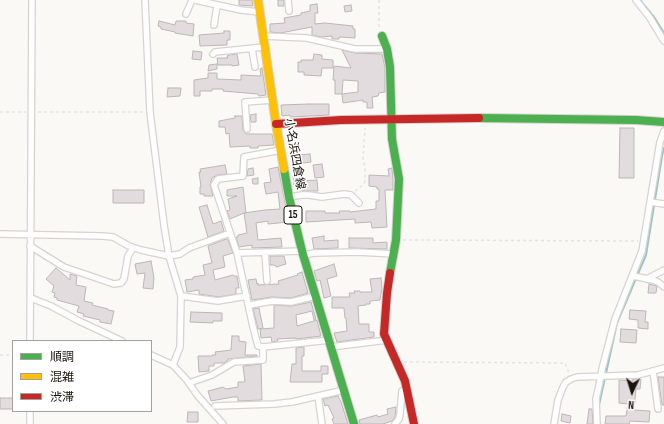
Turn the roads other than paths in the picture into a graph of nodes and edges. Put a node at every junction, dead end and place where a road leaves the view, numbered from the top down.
1 (32, 0) edge
2 (144, 0) edge
3 (194, 0) edge
4 (258, 0) edge
5 (288, 0) edge
6 (636, 0) edge
7 (217, 6) junction
8 (289, 11) dead end
9 (259, 12) junction
10 (186, 14) dead end
11 (214, 25) dead end
12 (262, 36) junction
13 (382, 36) road end
14 (664, 41) edge
15 (264, 47) junction
16 (252, 49) junction
17 (386, 49) junction
18 (213, 54) dead end
19 (255, 67) dead end
20 (273, 100) junction
21 (392, 119) junction
22 (664, 122) edge
23 (276, 124) junction
24 (247, 129) dead end
25 (664, 131) edge
26 (663, 142) edge
27 (281, 150) junction
28 (289, 197) junction
29 (653, 202) junction
30 (359, 203) dead end
31 (664, 204) edge
32 (230, 233) junction
33 (0, 234) edge
34 (31, 235) junction
35 (30, 246) junction
36 (132, 248) junction
37 (265, 252) junction
38 (237, 253) junction
39 (303, 253) junction
40 (394, 254) junction
41 (169, 256) junction
42 (664, 270) edge
43 (636, 276) junction
44 (647, 279) junction
45 (267, 281) dead end
46 (664, 287) edge
47 (181, 296) junction
48 (247, 296) junction
49 (316, 296) junction
50 (31, 298) junction
51 (249, 305) junction
52 (30, 340) edge
53 (120, 340) edge
54 (387, 340) junction
55 (330, 344) junction
56 (263, 347) junction
57 (152, 355) edge
58 (173, 365) junction
59 (664, 368) edge
60 (653, 371) junction
61 (604, 376) junction
62 (189, 383) junction
63 (344, 390) junction
64 (407, 390) junction
65 (318, 396) junction
66 (215, 406) dead end
67 (658, 409) dead end
68 (30, 412) edge
69 (30, 424) edge
70 (222, 424) edge
71 (322, 424) edge
72 (354, 424) edge
73 (395, 424) edge
74 (414, 424) edge
75 (554, 424) edge
76 (598, 424) edge

1 - 34 street
2 - 41 street
3 - 7 street
3 - 10 street
4 - 9 street, 小名浜四倉線 / 15
5 - 8 street
6 - 14 street
7 - 9 street
7 - 11 street
9 - 12 street, 小名浜四倉線 / 15
12 - 15 street, 小名浜四倉線 / 15
12 - 17 street
13 - 17 street
15 - 16 street
15 - 20 street, 小名浜四倉線 / 15
16 - 18 street
16 - 19 street
17 - 21 street
20 - 23 street, 小名浜四倉線 / 15
20 - 24 street
21 - 22 street
21 - 23 street
21 - 40 street
23 - 27 street, 小名浜四倉線 / 15
25 - 26 street
26 - 29 street
27 - 28 street, 小名浜四倉線 / 15
27 - 32 street
28 - 30 street
28 - 39 street, 小名浜四倉線 / 15
29 - 31 street
29 - 43 street
32 - 38 street
32 - 41 street
33 - 34 street
34 - 35 street
34 - 36 street
35 - 36 street
35 - 50 street
36 - 41 street
37 - 38 street
37 - 39 street
37 - 45 street
38 - 48 street
39 - 40 street
39 - 49 street, 小名浜四倉線 / 15
40 - 54 street
41 - 47 street
42 - 44 street
43 - 44 street
43 - 61 street
44 - 46 street
47 - 48 street
47 - 58 street
48 - 51 street
49 - 51 street
49 - 55 street, 小名浜四倉線 / 15
50 - 52 street
50 - 53 street
51 - 56 street
54 - 55 street
54 - 64 street
55 - 56 street
55 - 63 street, 小名浜四倉線 / 15
56 - 62 street
57 - 58 street
58 - 62 street
59 - 60 street
60 - 61 street
60 - 67 street
61 - 75 street
61 - 76 street
62 - 70 street
63 - 65 street
63 - 72 street, 小名浜四倉線 / 15
64 - 73 street
64 - 74 street
65 - 66 street
65 - 71 street
68 - 69 street

